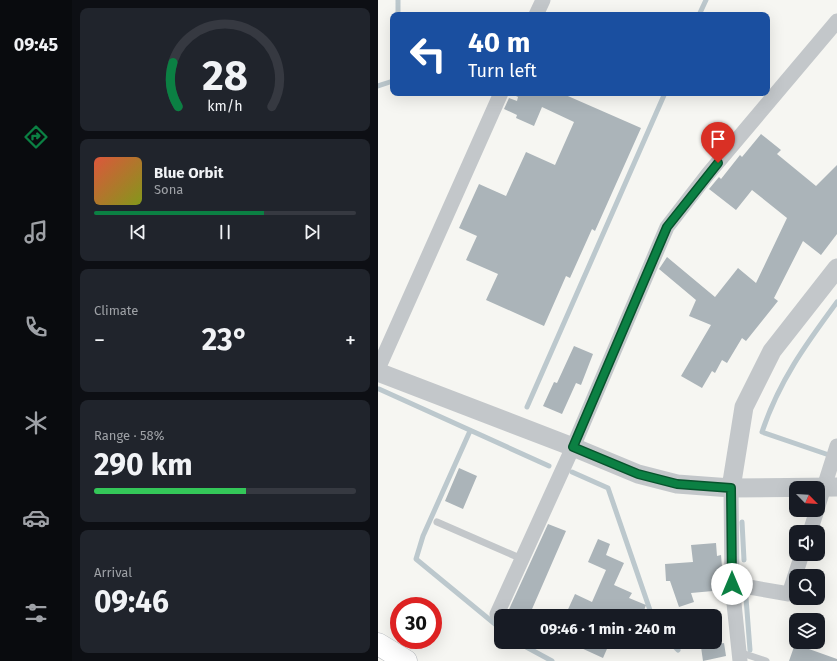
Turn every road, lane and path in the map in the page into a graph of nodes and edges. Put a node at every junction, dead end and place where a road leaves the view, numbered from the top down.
1 (543, 0) edge
2 (537, 12) edge
3 (837, 21) edge
4 (500, 96) edge
5 (837, 268) edge
6 (378, 370) edge
7 (837, 446) edge
8 (573, 447) junction
9 (831, 487) edge
10 (731, 488) junction
11 (825, 496) edge
12 (438, 522) dead end
13 (522, 559) junction
14 (800, 561) edge
15 (732, 584) junction
16 (500, 609) edge
17 (378, 644) edge
18 (739, 657) edge
19 (406, 661) edge
20 (766, 661) edge

1 - 2 street
3 - 8 street
4 - 6 street
5 - 10 street
6 - 8 street
7 - 9 street
8 - 10 street
8 - 13 street
9 - 10 street
9 - 11 street
10 - 15 street
12 - 13 lane
13 - 16 street
14 - 15 street
15 - 18 street
17 - 19 main road
18 - 20 lane

